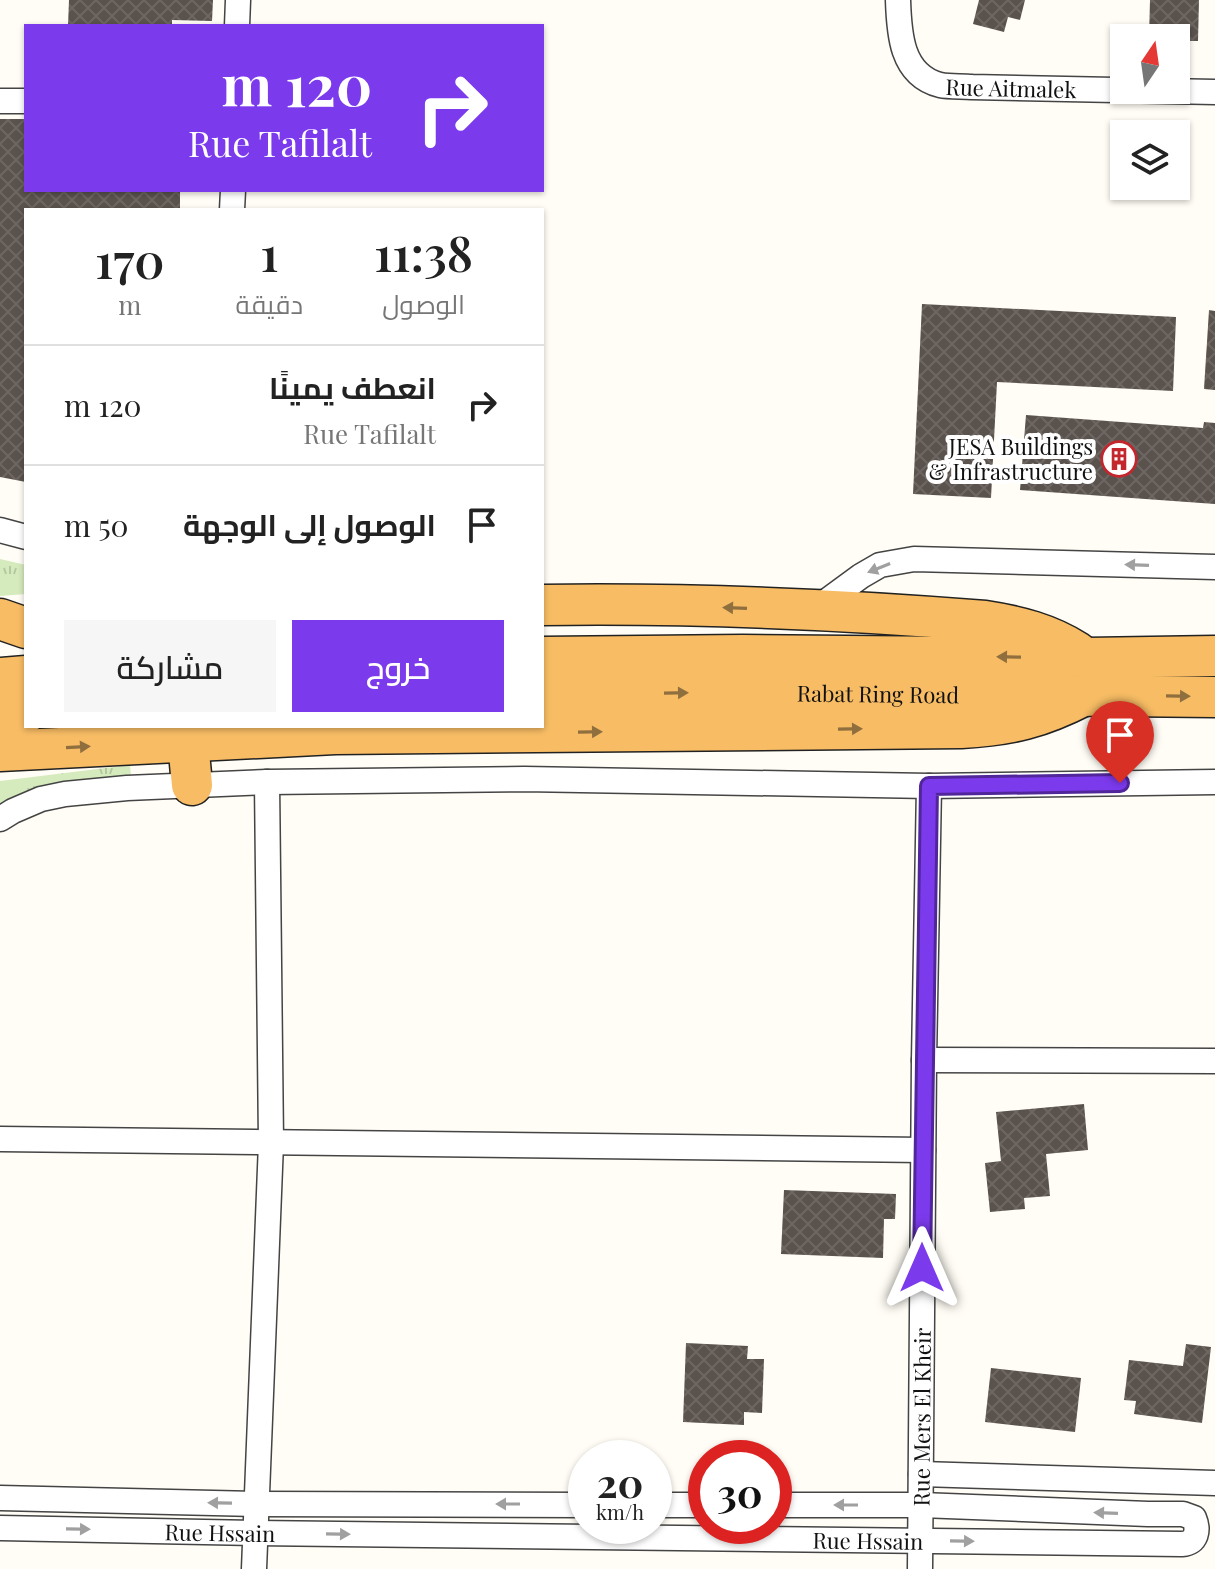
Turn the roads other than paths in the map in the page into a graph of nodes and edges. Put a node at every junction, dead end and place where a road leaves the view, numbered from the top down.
1 (238, 0) edge
2 (898, 10) edge
3 (237, 24) edge
4 (1215, 92) edge
5 (0, 101) edge
6 (24, 101) edge
7 (0, 530) edge
8 (24, 536) edge
9 (1215, 567) edge
10 (544, 605) edge
11 (813, 611) junction
12 (0, 619) edge
13 (24, 627) edge
14 (24, 636) edge
15 (0, 638) edge
16 (1215, 656) edge
17 (544, 657) edge
18 (24, 676) edge
19 (1086, 676) junction
20 (0, 678) edge
21 (544, 696) edge
22 (1215, 697) edge
23 (24, 713) edge
24 (0, 714) edge
25 (188, 742) junction
26 (0, 751) edge
27 (267, 782) junction
28 (1215, 782) edge
29 (192, 785) junction
30 (929, 786) junction
31 (0, 819) edge
32 (924, 1060) junction
33 (1215, 1061) edge
34 (0, 1139) edge
35 (271, 1143) junction
36 (923, 1150) junction
37 (921, 1474) junction
38 (1215, 1483) edge
39 (0, 1498) edge
40 (257, 1504) junction
41 (568, 1505) edge
42 (792, 1505) edge
43 (921, 1505) junction
44 (0, 1528) edge
45 (255, 1533) junction
46 (921, 1540) junction
47 (254, 1569) edge
48 (920, 1569) edge

1 - 3 street
2 - 4 street, Rue Aitmalek
5 - 6 street
7 - 8 street
9 -> 11 street
11 -> 10 highway
11 - 19 highway
12 - 13 highway
14 - 15 highway
16 - 19 highway, Rabat Ring Road
19 -> 17 highway, Rabat Ring Road
18 - 20 highway
21 -> 19 highway, Rabat Ring Road
19 -> 22 highway, Rabat Ring Road
25 -> 19 highway
23 - 24 highway
26 -> 25 highway
25 - 29 highway
27 - 29 street
27 - 30 street
27 - 35 street
28 - 30 street
29 - 31 street
30 - 32 street, Rue Mers El Kheir
32 - 33 street
32 - 36 street, Rue Mers El Kheir
34 - 35 street
35 - 36 street
35 - 40 street
36 - 37 street, Rue Mers El Kheir
37 - 38 street
37 - 43 street, Rue Mers El Kheir
40 -> 39 street, Rue Hssain
41 -> 40 street, Rue Hssain
40 - 45 street
43 -> 42 street, Rue Hssain
43 - 46 street, Rue Mers El Kheir
46 -> 43 street, Rue Hssain
44 -> 45 street, Rue Hssain
45 -> 46 street, Rue Hssain
45 - 47 street
46 - 48 street, Rue Mers El Kheir

